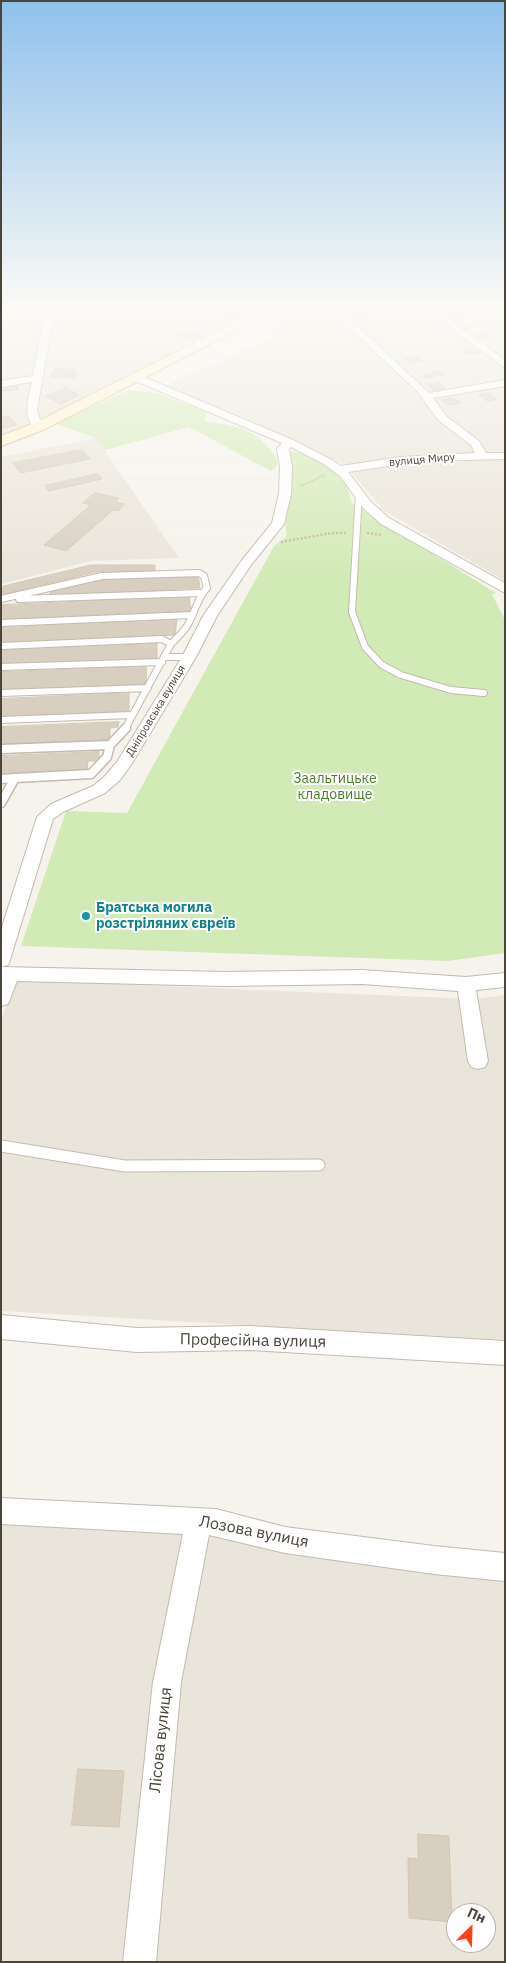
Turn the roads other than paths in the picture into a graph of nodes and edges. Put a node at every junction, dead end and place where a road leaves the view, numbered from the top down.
1 (34, 398) edge
2 (95, 398) edge
3 (184, 398) edge
4 (429, 398) edge
5 (40, 426) junction
6 (1, 441) edge
7 (289, 442) junction
8 (483, 456) junction
9 (505, 456) edge
10 (339, 470) junction
11 (359, 493) junction
12 (505, 589) edge
13 (201, 593) junction
14 (1, 599) edge
15 (191, 615) junction
16 (1, 624) edge
17 (171, 644) junction
18 (1, 646) edge
19 (189, 657) junction
20 (164, 659) junction
21 (1, 667) edge
22 (148, 688) junction
23 (484, 692) dead end
24 (1, 693) edge
25 (132, 715) junction
26 (1, 720) edge
27 (110, 745) junction
28 (1, 749) edge
29 (14, 778) junction
30 (1, 779) edge
31 (1, 803) edge
32 (4, 969) edge
33 (505, 980) edge
34 (466, 984) junction
35 (1, 1000) edge
36 (478, 1061) dead end
37 (1, 1146) edge
38 (319, 1165) dead end
39 (1, 1327) edge
40 (505, 1353) edge
41 (1, 1512) edge
42 (199, 1521) junction
43 (505, 1567) edge
44 (139, 1962) edge

1 - 5 street
2 - 5 main road
3 - 7 street
4 - 8 street
5 - 6 main road
7 - 10 street
7 - 19 street, Дніпровська вулиця
8 - 9 street, вулиця Миру
8 - 10 street, вулиця Миру
10 - 11 street
11 - 12 street
11 - 23 lane
13 - 14 lane
13 - 14 lane
13 - 15 lane
15 - 16 lane
15 - 17 lane
17 - 18 lane
17 - 20 lane
19 - 20 lane
19 - 32 street, Дніпровська вулиця
20 - 21 lane
20 - 22 lane
22 - 24 lane
22 - 25 lane
25 - 26 lane
25 - 27 lane
27 - 28 lane
27 - 29 lane
29 - 30 lane
29 - 31 lane
32 - 34 street
32 - 35 street, Дніпровська вулиця
33 - 34 street
34 - 36 street
37 - 38 lane
39 - 40 street, Професійна вулиця
41 - 42 street, Лозова вулиця
42 - 43 street, Лозова вулиця
42 - 44 street, Лісова вулиця

